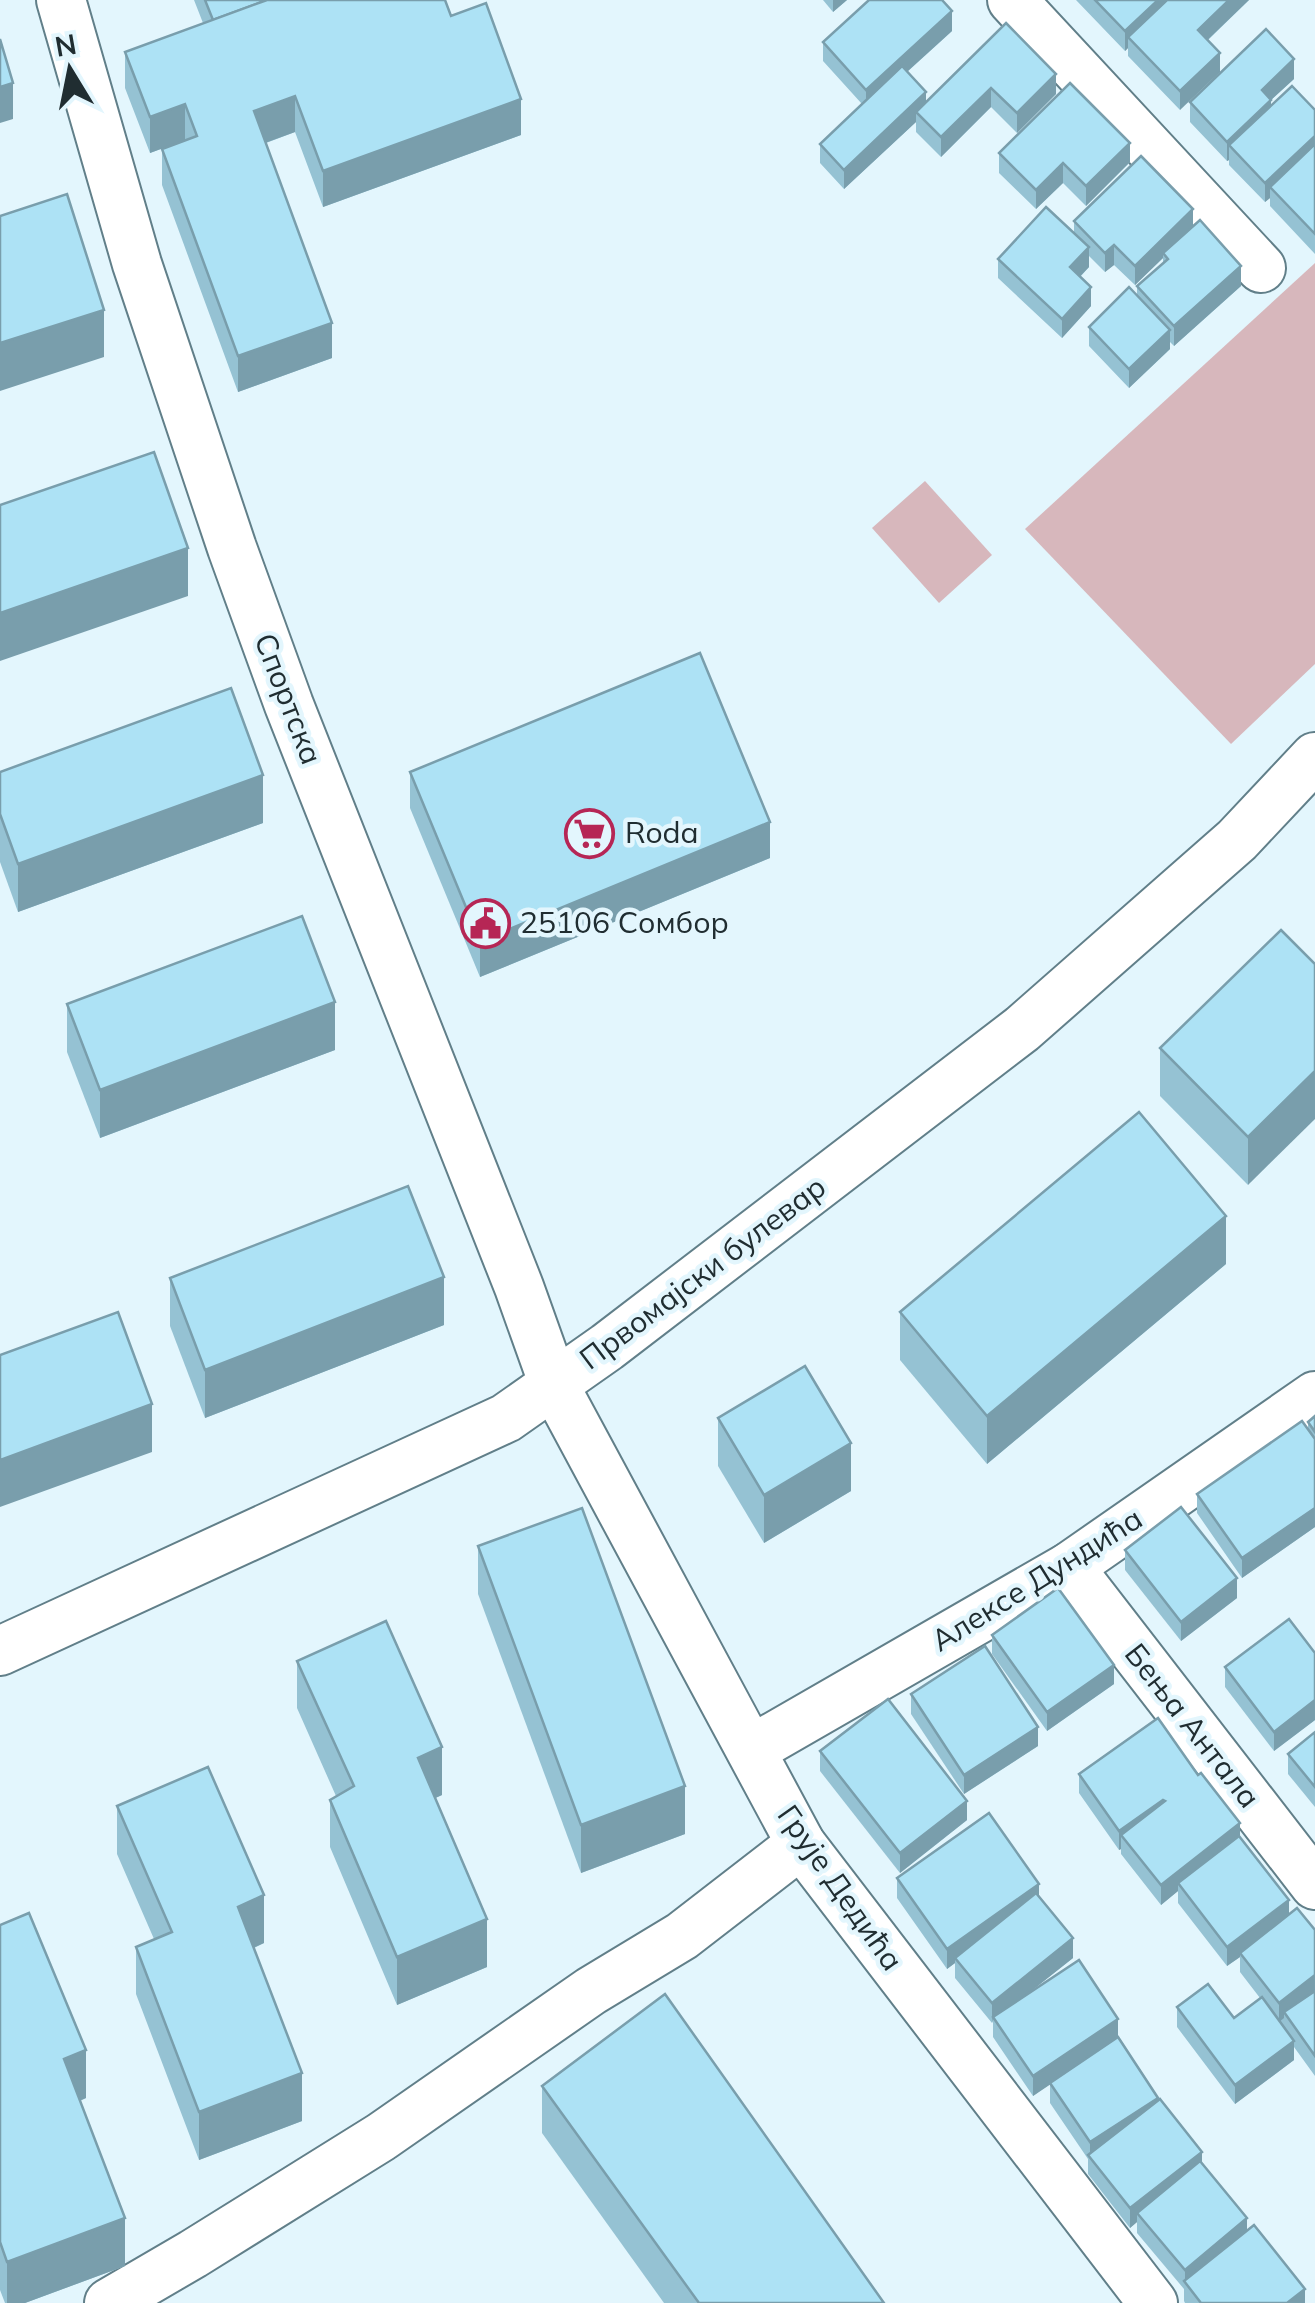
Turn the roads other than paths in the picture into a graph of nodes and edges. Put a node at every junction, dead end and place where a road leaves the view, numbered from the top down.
1 (61, 0) edge
2 (1012, 0) edge
3 (1261, 268) dead end
4 (1315, 757) edge
5 (554, 1385) junction
6 (1315, 1396) edge
7 (1069, 1567) junction
8 (0, 1650) edge
9 (750, 1750) junction
10 (801, 1844) junction
11 (1315, 1886) edge
12 (109, 2303) edge
13 (1153, 2303) edge

1 - 5 street, Спортска
2 - 3 street
4 - 5 street, Првомајски булевар
5 - 8 street, Првомајски булевар
5 - 9 street, Грује Дедића
6 - 7 street, Алексе Дундића
7 - 9 street, Алексе Дундића
7 - 11 street, Бења Антала
9 - 10 street, Грује Дедића
10 - 12 street
10 - 13 street, Грује Дедића

